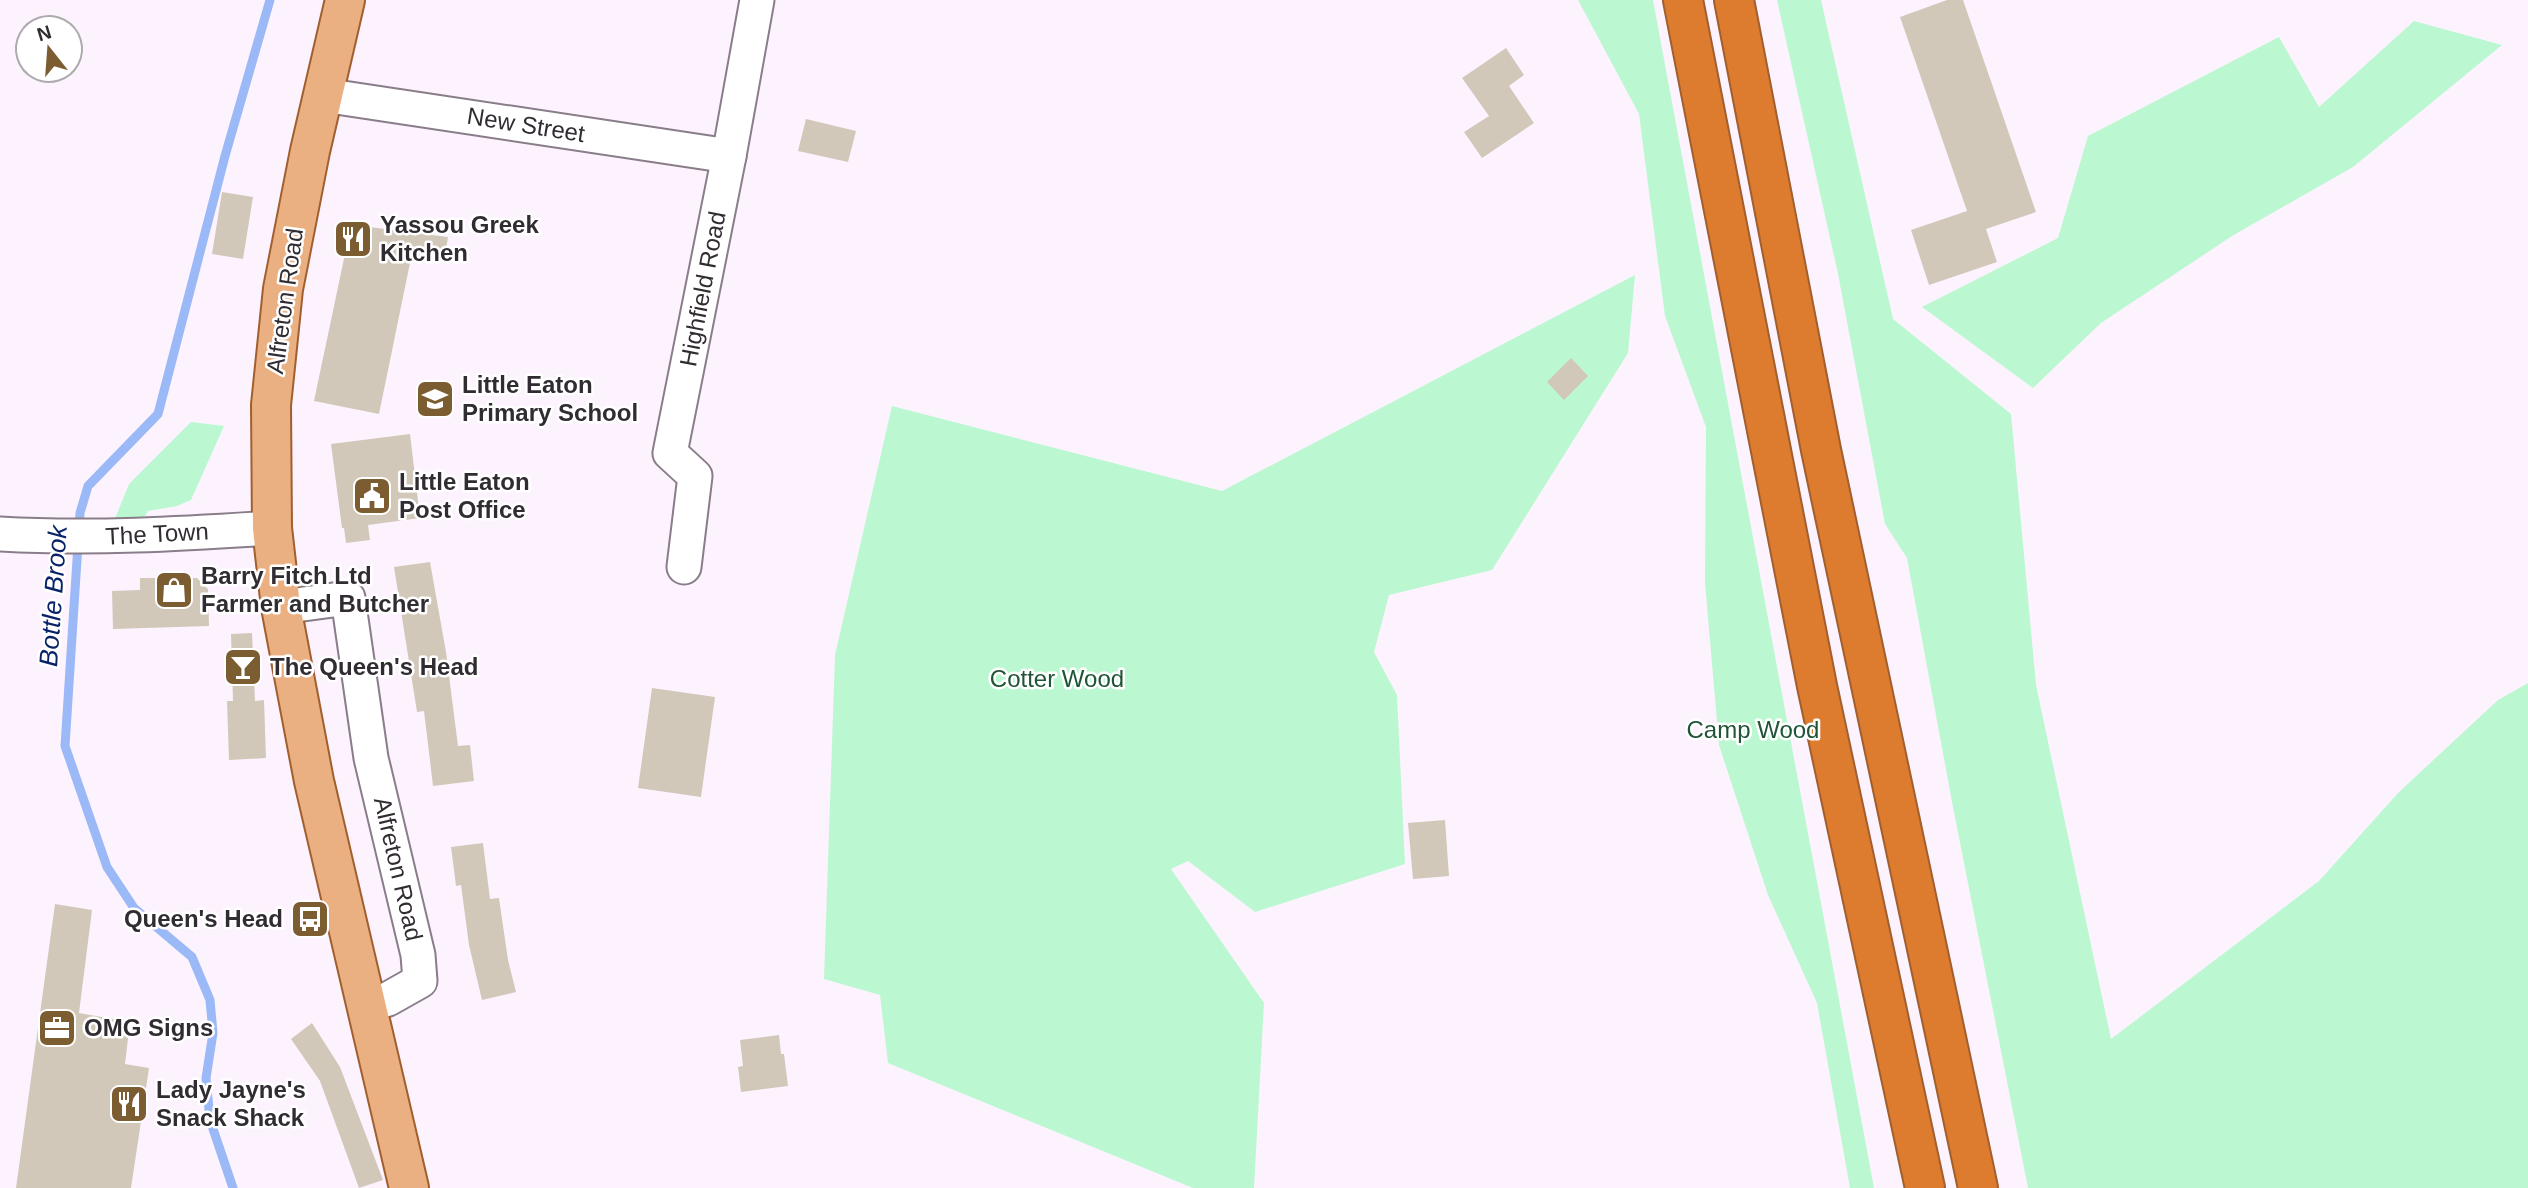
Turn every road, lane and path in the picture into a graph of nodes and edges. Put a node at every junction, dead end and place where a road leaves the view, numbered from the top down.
1 (345, 0) edge
2 (757, 0) edge
3 (1683, 0) edge
4 (1734, 0) edge
5 (323, 95) junction
6 (729, 156) junction
7 (272, 528) junction
8 (0, 534) edge
9 (684, 567) dead end
10 (281, 607) junction
11 (366, 1006) junction
12 (409, 1188) edge
13 (1925, 1188) edge
14 (1978, 1188) edge

1 - 5 main road, Alfreton Road
2 - 6 street, Highfield Road
3 - 13 highway
4 - 14 highway
5 - 6 street, New Street
5 - 7 main road, Alfreton Road
6 - 9 street, Highfield Road
7 - 8 street, The Town
7 - 10 main road, Alfreton Road
10 - 11 main road, Alfreton Road
10 - 11 street, Alfreton Road
11 - 12 main road, Alfreton Road

